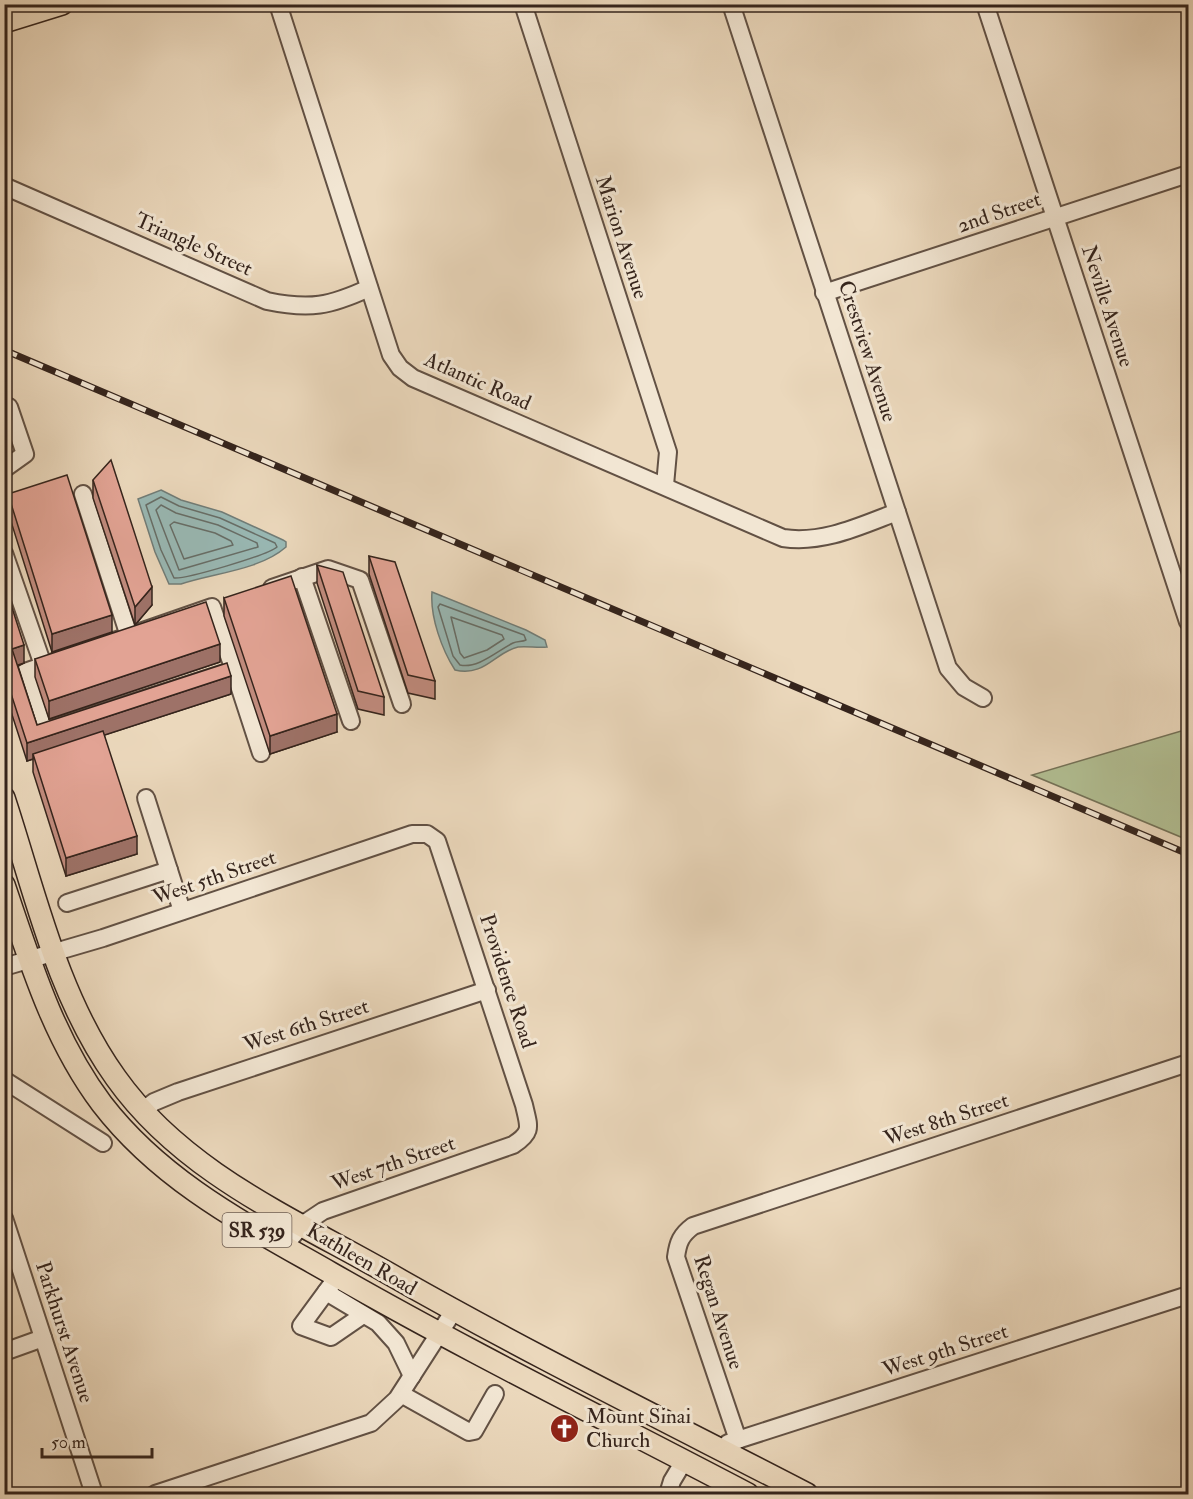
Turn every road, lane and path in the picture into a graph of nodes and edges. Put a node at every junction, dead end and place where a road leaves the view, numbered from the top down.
1 (62, 4) edge
2 (278, 4) edge
3 (523, 4) edge
4 (731, 4) edge
5 (985, 4) edge
6 (4, 22) edge
7 (1188, 174) edge
8 (4, 186) edge
9 (1054, 216) junction
10 (369, 288) junction
11 (824, 293) junction
12 (9, 407) dead end
13 (4, 469) edge
14 (665, 485) junction
15 (83, 494) dead end
16 (897, 512) junction
17 (4, 553) edge
18 (302, 577) junction
19 (257, 592) edge
20 (1188, 622) edge
21 (129, 636) junction
22 (43, 665) junction
23 (234, 669) junction
24 (983, 698) dead end
25 (402, 704) dead end
26 (351, 721) dead end
27 (261, 753) dead end
28 (4, 798) edge
29 (146, 798) dead end
30 (437, 841) joint
31 (169, 870) junction
32 (4, 885) edge
33 (67, 903) dead end
34 (182, 911) junction
35 (54, 952) junction
36 (29, 960) junction
37 (4, 968) edge
38 (487, 990) junction
39 (1188, 1063) edge
40 (4, 1080) edge
41 (142, 1110) junction
42 (526, 1137) joint
43 (103, 1143) dead end
44 (4, 1218) edge
45 (717, 1218) joint
46 (302, 1225) junction
47 (284, 1245) junction
48 (332, 1284) junction
49 (1188, 1295) edge
50 (453, 1312) junction
51 (377, 1315) junction
52 (440, 1334) junction
53 (43, 1338) junction
54 (4, 1352) edge
55 (412, 1376) junction
56 (401, 1394) junction
57 (495, 1394) dead end
58 (576, 1405) junction
59 (738, 1440) junction
60 (715, 1447) junction
61 (684, 1461) junction
62 (94, 1494) edge
63 (155, 1494) edge
64 (668, 1494) edge
65 (748, 1494) edge
66 (807, 1494) edge

1 - 6 main road
2 - 10 street, Atlantic Road
3 - 14 street, Marion Avenue
4 - 11 street, Crestview Avenue
5 - 9 street, Neville Avenue
7 - 9 street, 2nd Street
8 - 10 street, Triangle Street
9 - 11 street, 2nd Street
9 - 20 street, Neville Avenue
10 - 14 street, Atlantic Road
11 - 16 street, Crestview Avenue
12 - 13 street
14 - 16 street, Atlantic Road
15 - 21 street
16 - 24 street, Crestview Avenue
17 - 22 street
18 - 19 street
18 - 25 street
18 - 26 street
21 - 22 street
21 - 23 street
22 - 23 street
23 - 27 street
28 - 35 main road, Kathleen Road / SR 539
29 - 31 street
30 - 34 street, West 5th Street
30 - 38 street, Providence Road
31 - 33 street
31 - 34 street
32 - 36 main road, Kathleen Road / SR 539
34 - 35 street, West 5th Street
35 - 36 street, West 5th Street
35 - 41 main road, Kathleen Road / SR 539
36 - 37 street, West 5th Street
36 - 47 main road, Kathleen Road / SR 539
38 - 41 street, West 6th Street
38 - 42 street, Providence Road
39 - 45 street, West 8th Street
40 - 43 street
41 - 46 main road, Kathleen Road / SR 539
42 - 46 street, West 7th Street
44 - 53 street, Parkhurst Avenue
45 - 59 street, Regan Avenue
46 - 47 street, West 7th Street
46 - 50 main road, Kathleen Road / SR 539
47 - 48 main road, Kathleen Road / SR 539
48 - 51 main road, Kathleen Road / SR 539
48 - 51 street
48 - 51 street
49 - 59 street, West 9th Street
50 - 52 street
50 - 60 main road, Kathleen Road / SR 539
51 - 52 main road, Kathleen Road / SR 539
51 - 55 street
52 - 55 street
52 - 58 main road, Kathleen Road / SR 539
53 - 54 street
53 - 62 street, Parkhurst Avenue
55 - 56 street
56 - 57 street
56 - 63 street
58 - 60 main road
58 - 61 main road, Kathleen Road / SR 539
59 - 60 street, West 9th Street
60 - 66 main road, Kathleen Road / SR 539
61 - 64 street
61 - 65 main road, Kathleen Road / SR 539

